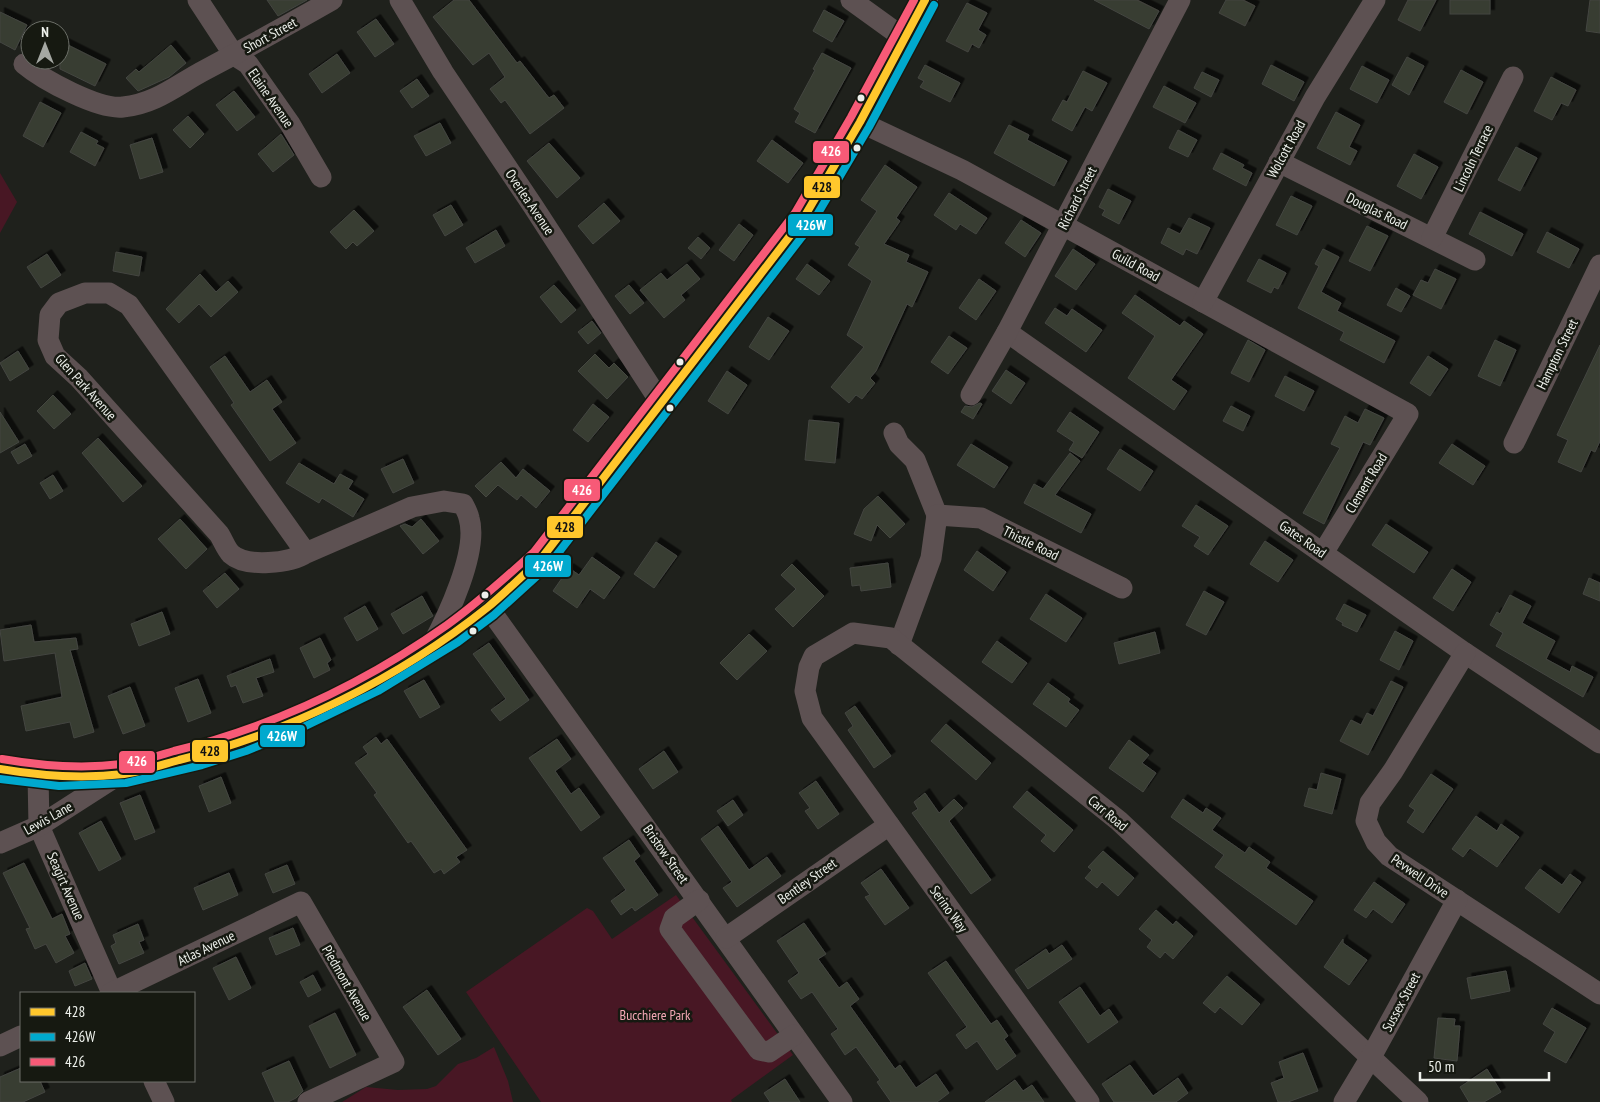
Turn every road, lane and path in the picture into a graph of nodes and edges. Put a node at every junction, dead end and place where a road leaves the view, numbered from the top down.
1 (198, 0) edge
2 (332, 0) edge
3 (400, 0) edge
4 (851, 0) edge
5 (926, 0) edge
6 (1180, 0) edge
7 (1374, 0) edge
8 (905, 39) junction
9 (234, 55) junction
10 (31, 70) edge
11 (1513, 77) dead end
12 (860, 122) junction
13 (1279, 162) junction
14 (321, 177) dead end
15 (1063, 225) junction
16 (1432, 238) junction
17 (1475, 260) dead end
18 (1600, 266) edge
19 (1204, 302) junction
20 (1007, 332) junction
21 (971, 395) dead end
22 (661, 403) junction
23 (1408, 414) joint
24 (894, 433) dead end
25 (1514, 443) dead end
26 (937, 515) junction
27 (306, 553) junction
28 (1323, 553) junction
29 (1122, 588) dead end
30 (488, 607) junction
31 (899, 645) junction
32 (431, 647) junction
33 (1465, 653) junction
34 (811, 716) joint
35 (1600, 743) edge
36 (0, 769) edge
37 (120, 774) junction
38 (38, 775) junction
39 (889, 825) junction
40 (39, 826) junction
41 (0, 843) edge
42 (699, 900) junction
43 (1457, 900) junction
44 (301, 903) joint
45 (726, 938) junction
46 (112, 992) edge
47 (114, 992) edge
48 (1600, 994) edge
49 (794, 1035) junction
50 (20, 1036) edge
51 (0, 1046) edge
52 (1371, 1057) junction
53 (154, 1082) edge
54 (164, 1102) edge
55 (308, 1102) edge
56 (842, 1102) edge
57 (1089, 1102) edge
58 (1344, 1102) edge
59 (1418, 1102) edge

1 - 9 street, Elaine Avenue
2 - 9 street, Short Street
3 - 22 street, Overlea Avenue
4 - 8 street
5 - 8 main road
6 - 15 street, Richard Street
7 - 13 street, Wolcott Road
8 - 12 main road
9 - 10 street, Short Street
9 - 14 street, Elaine Avenue
11 - 16 street, Lincoln Terrace
12 - 15 street, Guild Road
12 - 22 main road
13 - 16 street, Douglas Road
13 - 19 street, Wolcott Road
15 - 19 street, Guild Road
15 - 20 street, Richard Street
16 - 17 street, Douglas Road
18 - 25 street, Hampton Street
19 - 23 street, Guild Road
20 - 21 street, Richard Street
20 - 28 street, Gates Road
22 - 30 main road
23 - 28 street, Clement Road
24 - 26 street
26 - 29 street, Thistle Road
26 - 31 street
27 - 27 street, Glen Park Avenue
27 - 32 street, Glen Park Avenue
28 - 33 street, Gates Road
30 - 32 main road
30 - 42 street, Bristow Street
31 - 34 street, Carr Road
31 - 52 street, Carr Road
32 - 37 main road
33 - 35 street, Gates Road
33 - 43 street, Pevwell Drive
34 - 39 street, Serino Way
36 - 38 main road
37 - 38 main road
37 - 40 street, Lewis Lane
38 - 40 street, Seagirt Avenue
39 - 45 street, Bentley Street
39 - 57 street, Serino Way
40 - 41 street, Lewis Lane
40 - 46 street, Seagirt Avenue
42 - 45 street, Bristow Street
42 - 49 street
43 - 48 street, Pevwell Drive
43 - 52 street, Sussex Street
44 - 47 street, Atlas Avenue
44 - 55 street, Piedmont Avenue
45 - 49 street, Bristow Street
49 - 56 street, Bristow Street
50 - 51 street
52 - 58 street, Sussex Street
52 - 59 street, Carr Road
53 - 54 street

